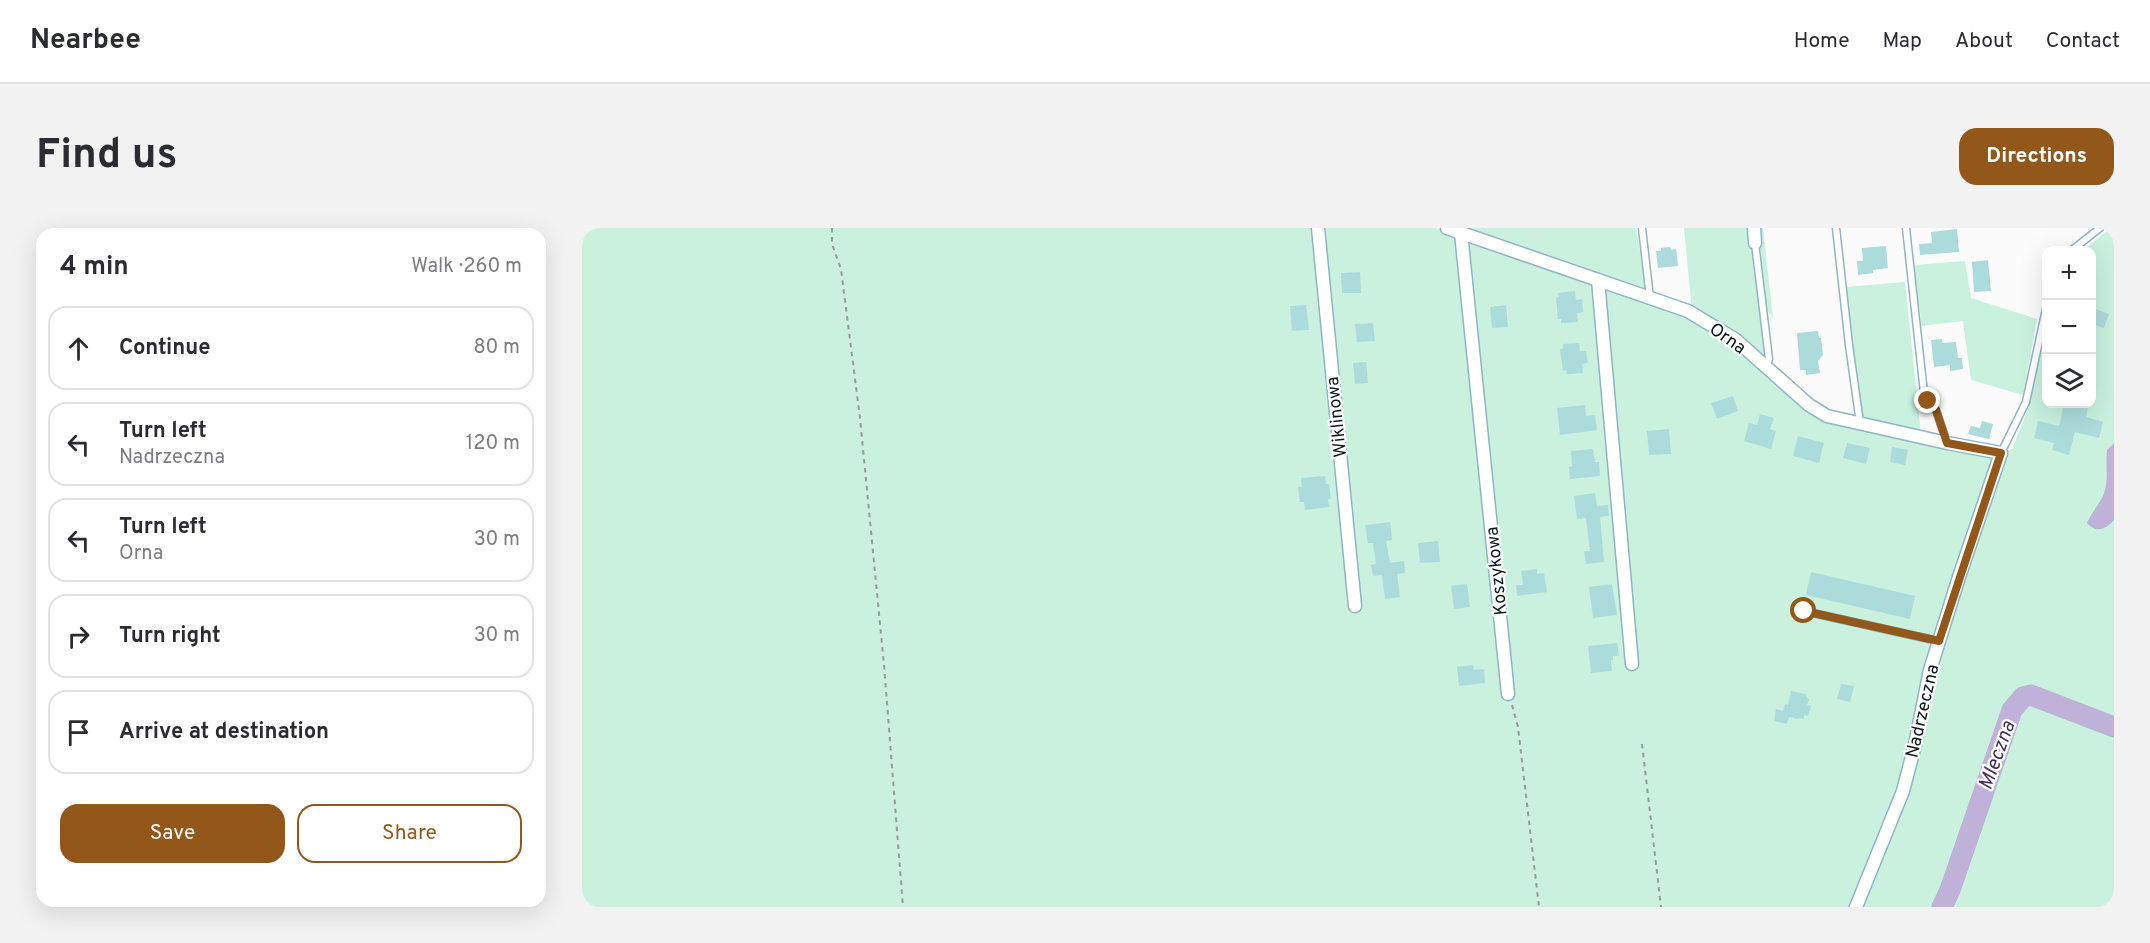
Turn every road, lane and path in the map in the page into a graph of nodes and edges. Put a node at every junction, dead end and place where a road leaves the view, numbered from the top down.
1 (832, 228) edge
2 (1318, 228) edge
3 (1447, 228) edge
4 (1642, 228) edge
5 (1754, 228) edge
6 (1836, 228) edge
7 (1906, 228) edge
8 (2100, 228) edge
9 (1461, 233) junction
10 (1755, 243) joint
11 (2077, 246) edge
12 (1598, 280) junction
13 (1650, 298) junction
14 (2042, 328) edge
15 (1765, 366) junction
16 (1860, 423) junction
17 (1947, 443) junction
18 (2001, 453) junction
19 (1355, 606) dead end
20 (1804, 611) dead end
21 (1939, 641) junction
22 (1632, 663) dead end
23 (1508, 694) joint
24 (1642, 744) dead end
25 (903, 907) edge
26 (1539, 907) edge
27 (1661, 907) edge
28 (1856, 907) edge

1 - 25 path
2 - 19 street, Wiklinowa
3 - 9 street, Orna
4 - 13 lane
5 - 10 street
6 - 16 lane
7 - 17 lane
8 - 11 lane
9 - 12 street, Orna
9 - 23 street, Koszykowa
10 - 15 lane
12 - 13 street, Orna
12 - 22 street
13 - 15 street, Orna
14 - 18 lane, Nadrzeczna
15 - 16 street, Orna
16 - 17 street, Orna
17 - 18 street, Orna
18 - 21 street, Nadrzeczna
20 - 21 lane
21 - 28 street, Nadrzeczna
23 - 26 path
24 - 27 path

